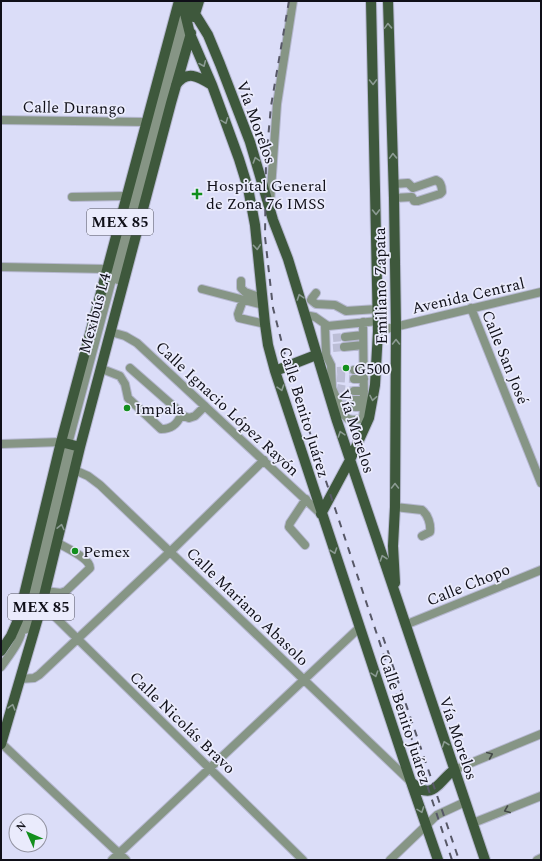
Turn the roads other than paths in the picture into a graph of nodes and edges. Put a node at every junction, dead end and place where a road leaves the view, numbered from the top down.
1 (294, 1) edge
2 (371, 1) edge
3 (388, 1) edge
4 (188, 4) edge
5 (187, 22) junction
6 (190, 34) junction
7 (176, 85) junction
8 (212, 85) junction
9 (1, 120) edge
10 (147, 122) junction
11 (394, 184) junction
12 (413, 188) junction
13 (127, 196) junction
14 (72, 197) dead end
15 (412, 197) junction
16 (394, 198) junction
17 (270, 206) junction
18 (1, 267) edge
19 (107, 269) junction
20 (241, 282) dead end
21 (202, 289) dead end
22 (541, 292) edge
23 (316, 293) dead end
24 (243, 300) junction
25 (262, 302) junction
26 (471, 308) junction
27 (378, 309) junction
28 (305, 315) junction
29 (378, 321) junction
30 (363, 322) junction
31 (265, 324) junction
32 (325, 325) junction
33 (396, 326) junction
34 (378, 331) junction
35 (111, 332) junction
36 (363, 335) junction
37 (345, 337) tunnel mouth
38 (344, 347) tunnel mouth
39 (363, 348) junction
40 (325, 350) junction
41 (377, 352) junction
42 (130, 368) dead end
43 (102, 369) junction
44 (354, 370) tunnel mouth
45 (364, 370) junction
46 (275, 371) junction
47 (354, 379) tunnel mouth
48 (364, 379) junction
49 (354, 391) tunnel mouth
50 (364, 391) junction
51 (355, 403) tunnel mouth
52 (364, 403) junction
53 (205, 406) junction
54 (340, 406) junction
55 (181, 415) junction
56 (366, 418) junction
57 (1, 444) edge
58 (70, 445) junction
59 (264, 460) junction
60 (350, 460) junction
61 (65, 467) junction
62 (541, 483) edge
63 (306, 499) junction
64 (395, 507) junction
65 (321, 514) junction
66 (422, 536) dead end
67 (58, 543) junction
68 (305, 545) dead end
69 (170, 551) junction
70 (541, 570) edge
71 (45, 591) junction
72 (395, 595) junction
73 (42, 604) junction
74 (405, 624) junction
75 (359, 628) junction
76 (78, 639) junction
77 (1, 651) edge
78 (1, 667) edge
79 (20, 679) junction
80 (305, 680) junction
81 (541, 734) edge
82 (1, 743) edge
83 (210, 768) junction
84 (454, 770) junction
85 (411, 782) junction
86 (541, 796) edge
87 (465, 802) junction
88 (473, 823) junction
89 (426, 826) junction
90 (119, 853) junction
91 (541, 858) edge
92 (112, 860) edge
93 (126, 860) edge
94 (303, 860) edge
95 (390, 860) edge
96 (438, 860) edge
97 (485, 860) edge
98 (537, 860) edge

1 - 17 street
2 -> 27 main road, Emiliano Zapata
11 -> 3 main road, Emiliano Zapata
4 - 5 main road, Calle Benito Juárez
4 - 6 main road, MEX 85
4 - 10 main road, MEX 85
17 -> 4 main road, Vía Morelos
4 - 58 street, Mexibús L4
5 - 6 main road, Calle Benito Juárez
5 - 58 street, Mexibús L4
6 - 7 main road, MEX 85
6 -> 8 main road, Calle Benito Juárez
7 - 8 main road
7 - 35 main road, MEX 85
8 -> 25 main road, Calle Benito Juárez
9 - 10 street, Calle Durango
10 - 13 main road, MEX 85
11 - 12 street
11 - 16 main road, Emiliano Zapata
12 - 15 street
12 - 15 street
13 - 14 street
13 - 19 main road, MEX 85
15 - 16 street
16 - 33 main road, Emiliano Zapata
28 -> 17 main road, Vía Morelos
18 - 19 street
19 - 58 main road, MEX 85
20 - 25 street
21 - 24 street
22 - 26 street, Avenida Central
23 - 27 street
24 - 25 street
24 - 31 street
25 - 31 main road, Calle Benito Juárez
26 - 33 street, Avenida Central
26 - 62 street, Calle San José
27 - 29 main road, Emiliano Zapata
28 - 32 street
28 - 40 main road, Vía Morelos
29 - 30 street
29 - 34 main road, Emiliano Zapata
30 - 32 street
30 - 36 street
31 - 46 main road, Calle Benito Juárez
32 - 40 street
33 - 34 street, Avenida Central
64 -> 33 main road, Emiliano Zapata
34 - 41 main road, Emiliano Zapata
35 - 43 main road, MEX 85
35 - 53 street, Calle Ignacio López Rayón
36 - 37 street
36 - 39 street
38 - 39 street
39 - 41 street
39 - 45 street
40 - 46 main road
40 - 54 main road, Vía Morelos
40 - 54 street
41 -> 56 main road, Emiliano Zapata
42 - 55 street
43 - 55 street
43 - 58 main road, MEX 85
44 - 45 street
45 - 48 street
46 -> 65 main road, Calle Benito Juárez
47 - 48 street
48 - 50 street
49 - 50 street
50 - 52 street
51 - 52 street
52 - 56 street
53 - 55 street
53 - 59 street, Calle Ignacio López Rayón
54 - 56 street
60 -> 54 main road, Vía Morelos
56 - 60 main road, Emiliano Zapata
57 - 58 street
58 - 61 main road, MEX 85
58 - 61 main road, MEX 85
59 - 63 street, Calle Ignacio López Rayón
59 - 69 street
60 - 65 main road, Emiliano Zapata
72 -> 60 main road, Vía Morelos
67 -> 61 main road, MEX 85
61 - 69 street, Calle Mariano Abasolo
61 - 77 main road, MEX 85
61 - 78 street
63 - 65 street, Calle Ignacio López Rayón
63 - 68 street
64 - 66 street
64 - 72 main road, Emiliano Zapata
65 -> 75 main road, Calle Benito Juárez
67 - 71 main road, MEX 85
67 - 71 street
69 - 76 street
69 - 80 street, Calle Mariano Abasolo
70 - 74 street, Calle Chopo
71 - 73 main road, MEX 85
72 - 74 main road, Vía Morelos
73 - 76 street, Calle Nicolás Bravo
73 - 79 main road, MEX 85
84 -> 74 main road, Vía Morelos
75 - 80 street
75 -> 85 main road, Calle Benito Juárez
76 - 79 street
76 - 83 street, Calle Nicolás Bravo
82 -> 79 main road, MEX 85
80 - 83 street
80 - 85 street, Calle Mariano Abasolo
84 -> 81 street
82 - 90 street
83 - 90 street
83 - 94 street, Calle Nicolás Bravo
84 - 85 main road
84 - 87 main road, Vía Morelos
85 -> 89 main road, Calle Benito Juárez
86 -> 88 street
87 - 88 main road, Vía Morelos
87 - 89 street
88 - 97 main road, Vía Morelos
89 - 95 street
89 - 96 main road, Calle Benito Juárez
90 - 92 street
90 - 93 street
91 - 98 street

